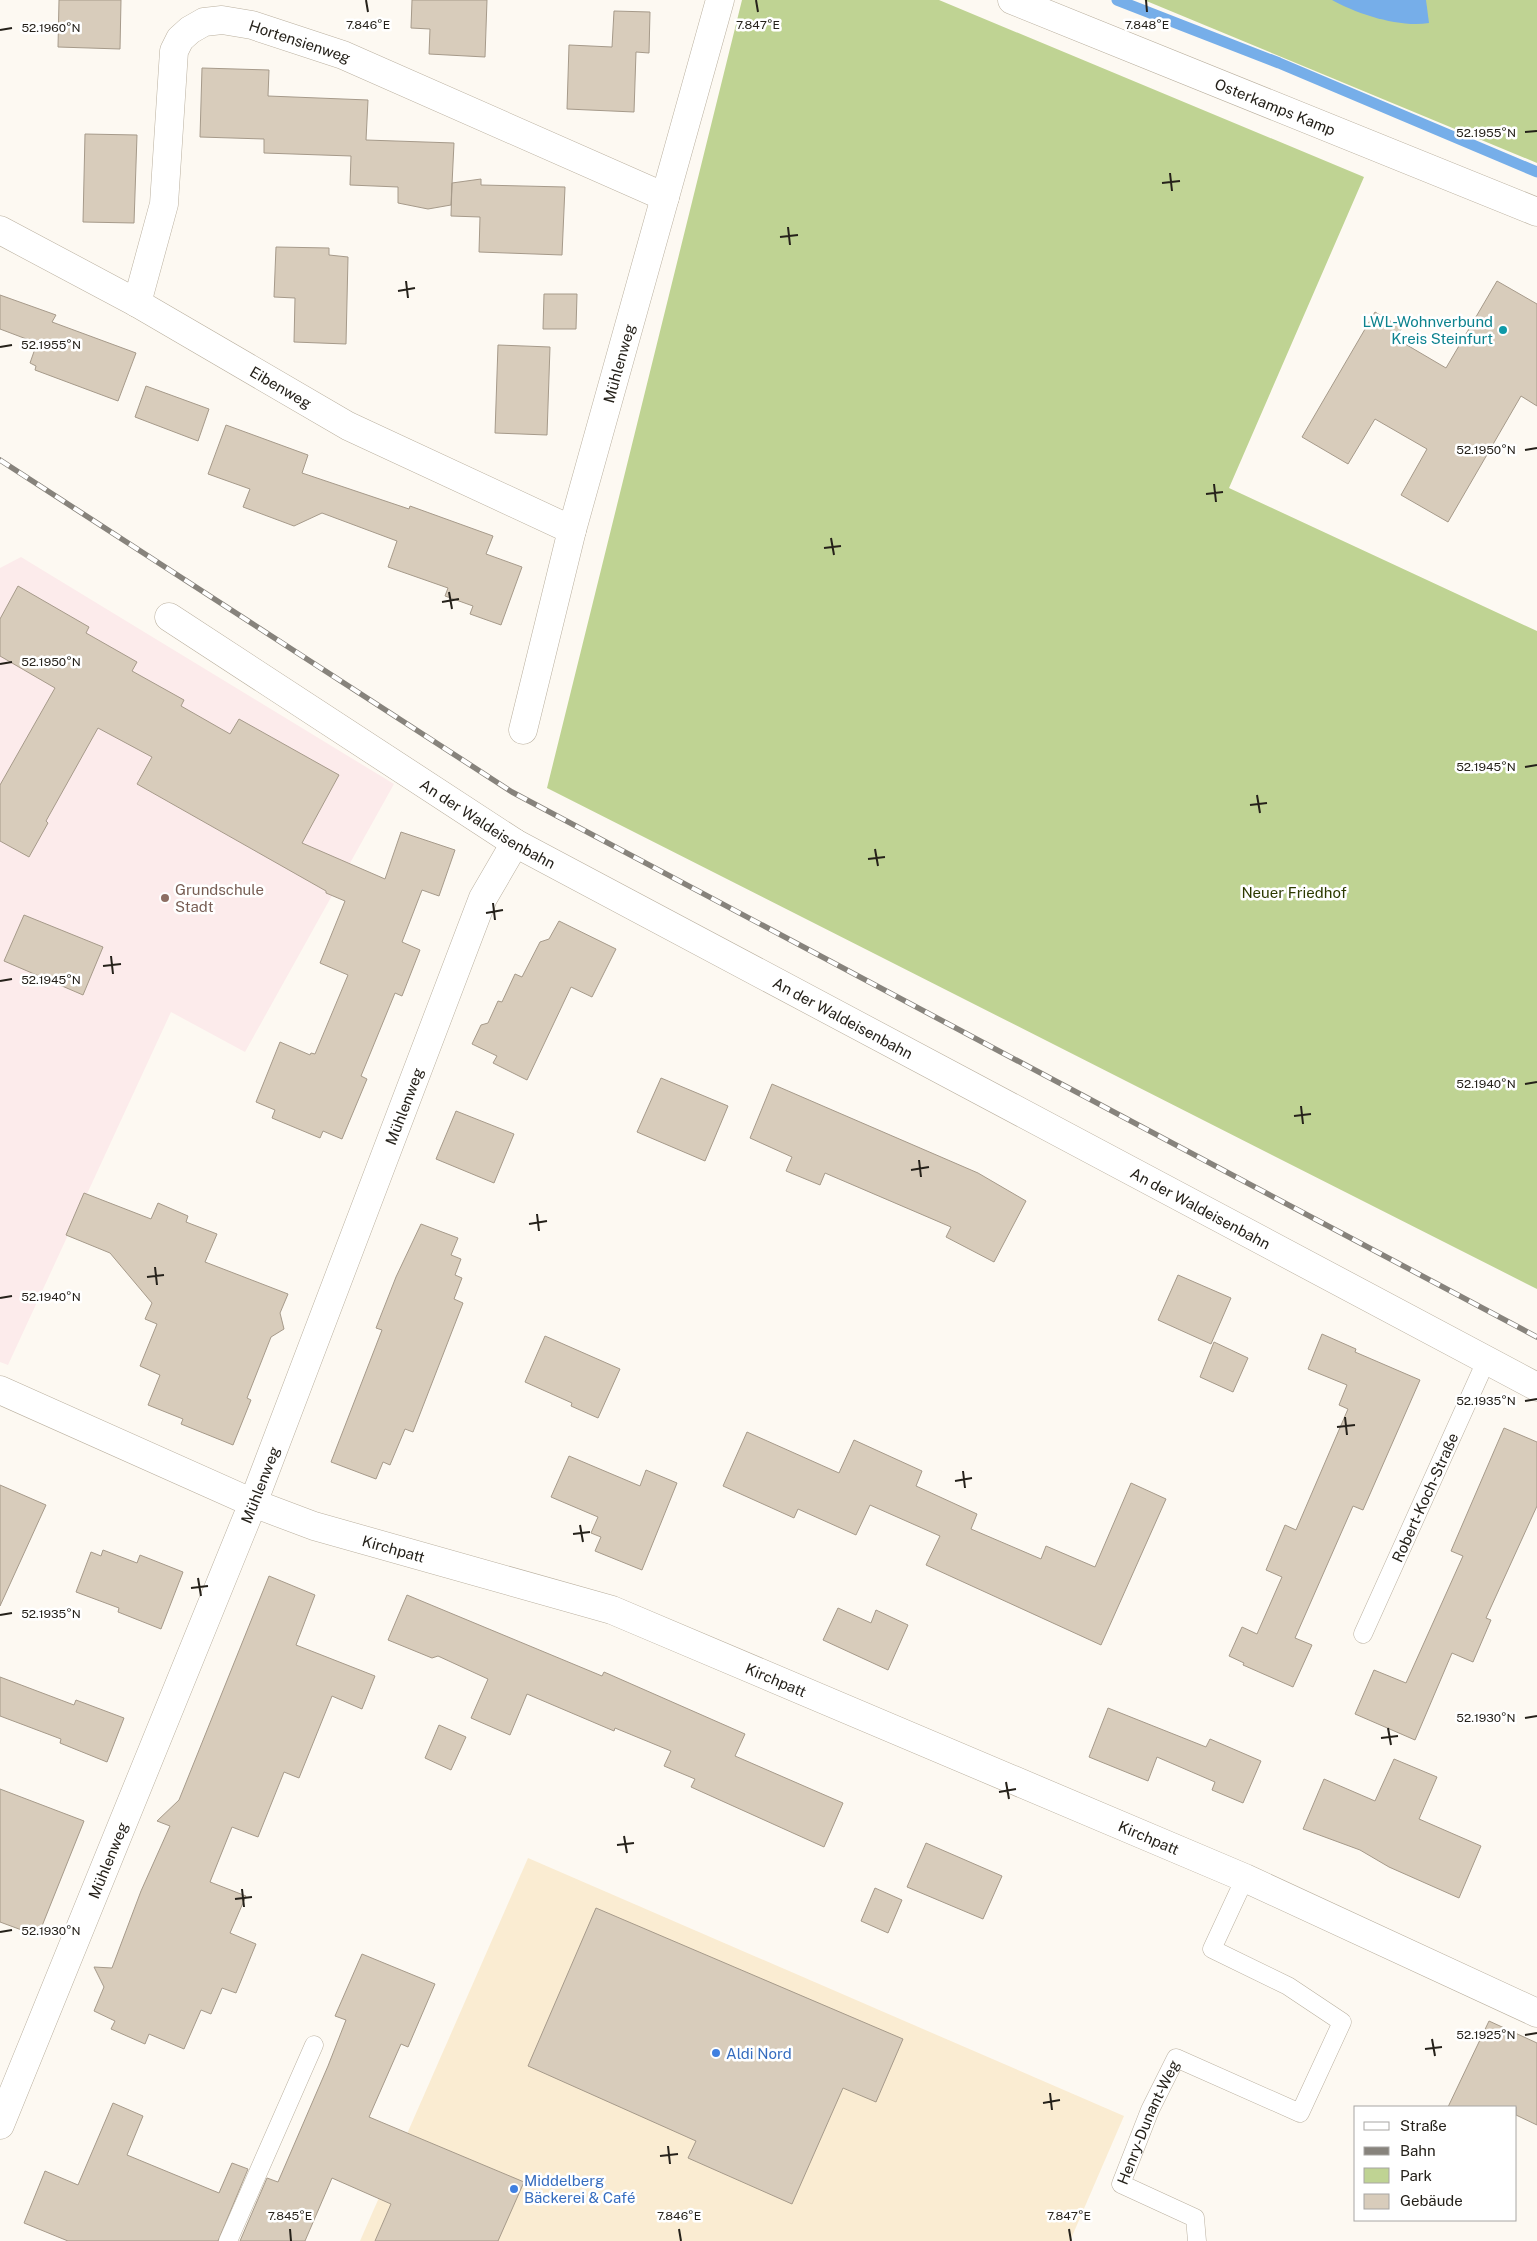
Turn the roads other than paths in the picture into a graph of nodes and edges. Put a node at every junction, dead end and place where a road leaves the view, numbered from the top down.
1 (720, 0) edge
2 (1012, 0) edge
3 (665, 197) junction
4 (1537, 212) edge
5 (0, 230) edge
6 (138, 303) junction
7 (572, 530) junction
8 (169, 617) dead end
9 (523, 730) dead end
10 (515, 843) junction
11 (1486, 1361) junction
12 (1537, 1387) edge
13 (0, 1390) edge
14 (253, 1503) junction
15 (1363, 1634) dead end
16 (1245, 1878) junction
17 (1537, 2012) edge
18 (314, 2045) dead end
19 (0, 2126) edge
20 (228, 2241) edge
21 (1197, 2241) edge

1 - 3 street, Mühlenweg
2 - 4 street, Osterkamps Kamp
3 - 6 street, Hortensienweg
3 - 7 street, Mühlenweg
5 - 6 street, Eibenweg
6 - 7 street, Eibenweg
7 - 9 street, Mühlenweg
8 - 10 street, An der Waldeisenbahn
10 - 11 street, An der Waldeisenbahn
10 - 14 street, Mühlenweg
11 - 12 street, An der Waldeisenbahn
11 - 15 lane, Robert-Koch-Straße
13 - 14 street, Kirchpatt
14 - 16 street, Kirchpatt
14 - 19 street, Mühlenweg
16 - 17 street, Kirchpatt
16 - 21 lane, Henry-Dunant-Weg
18 - 20 lane

